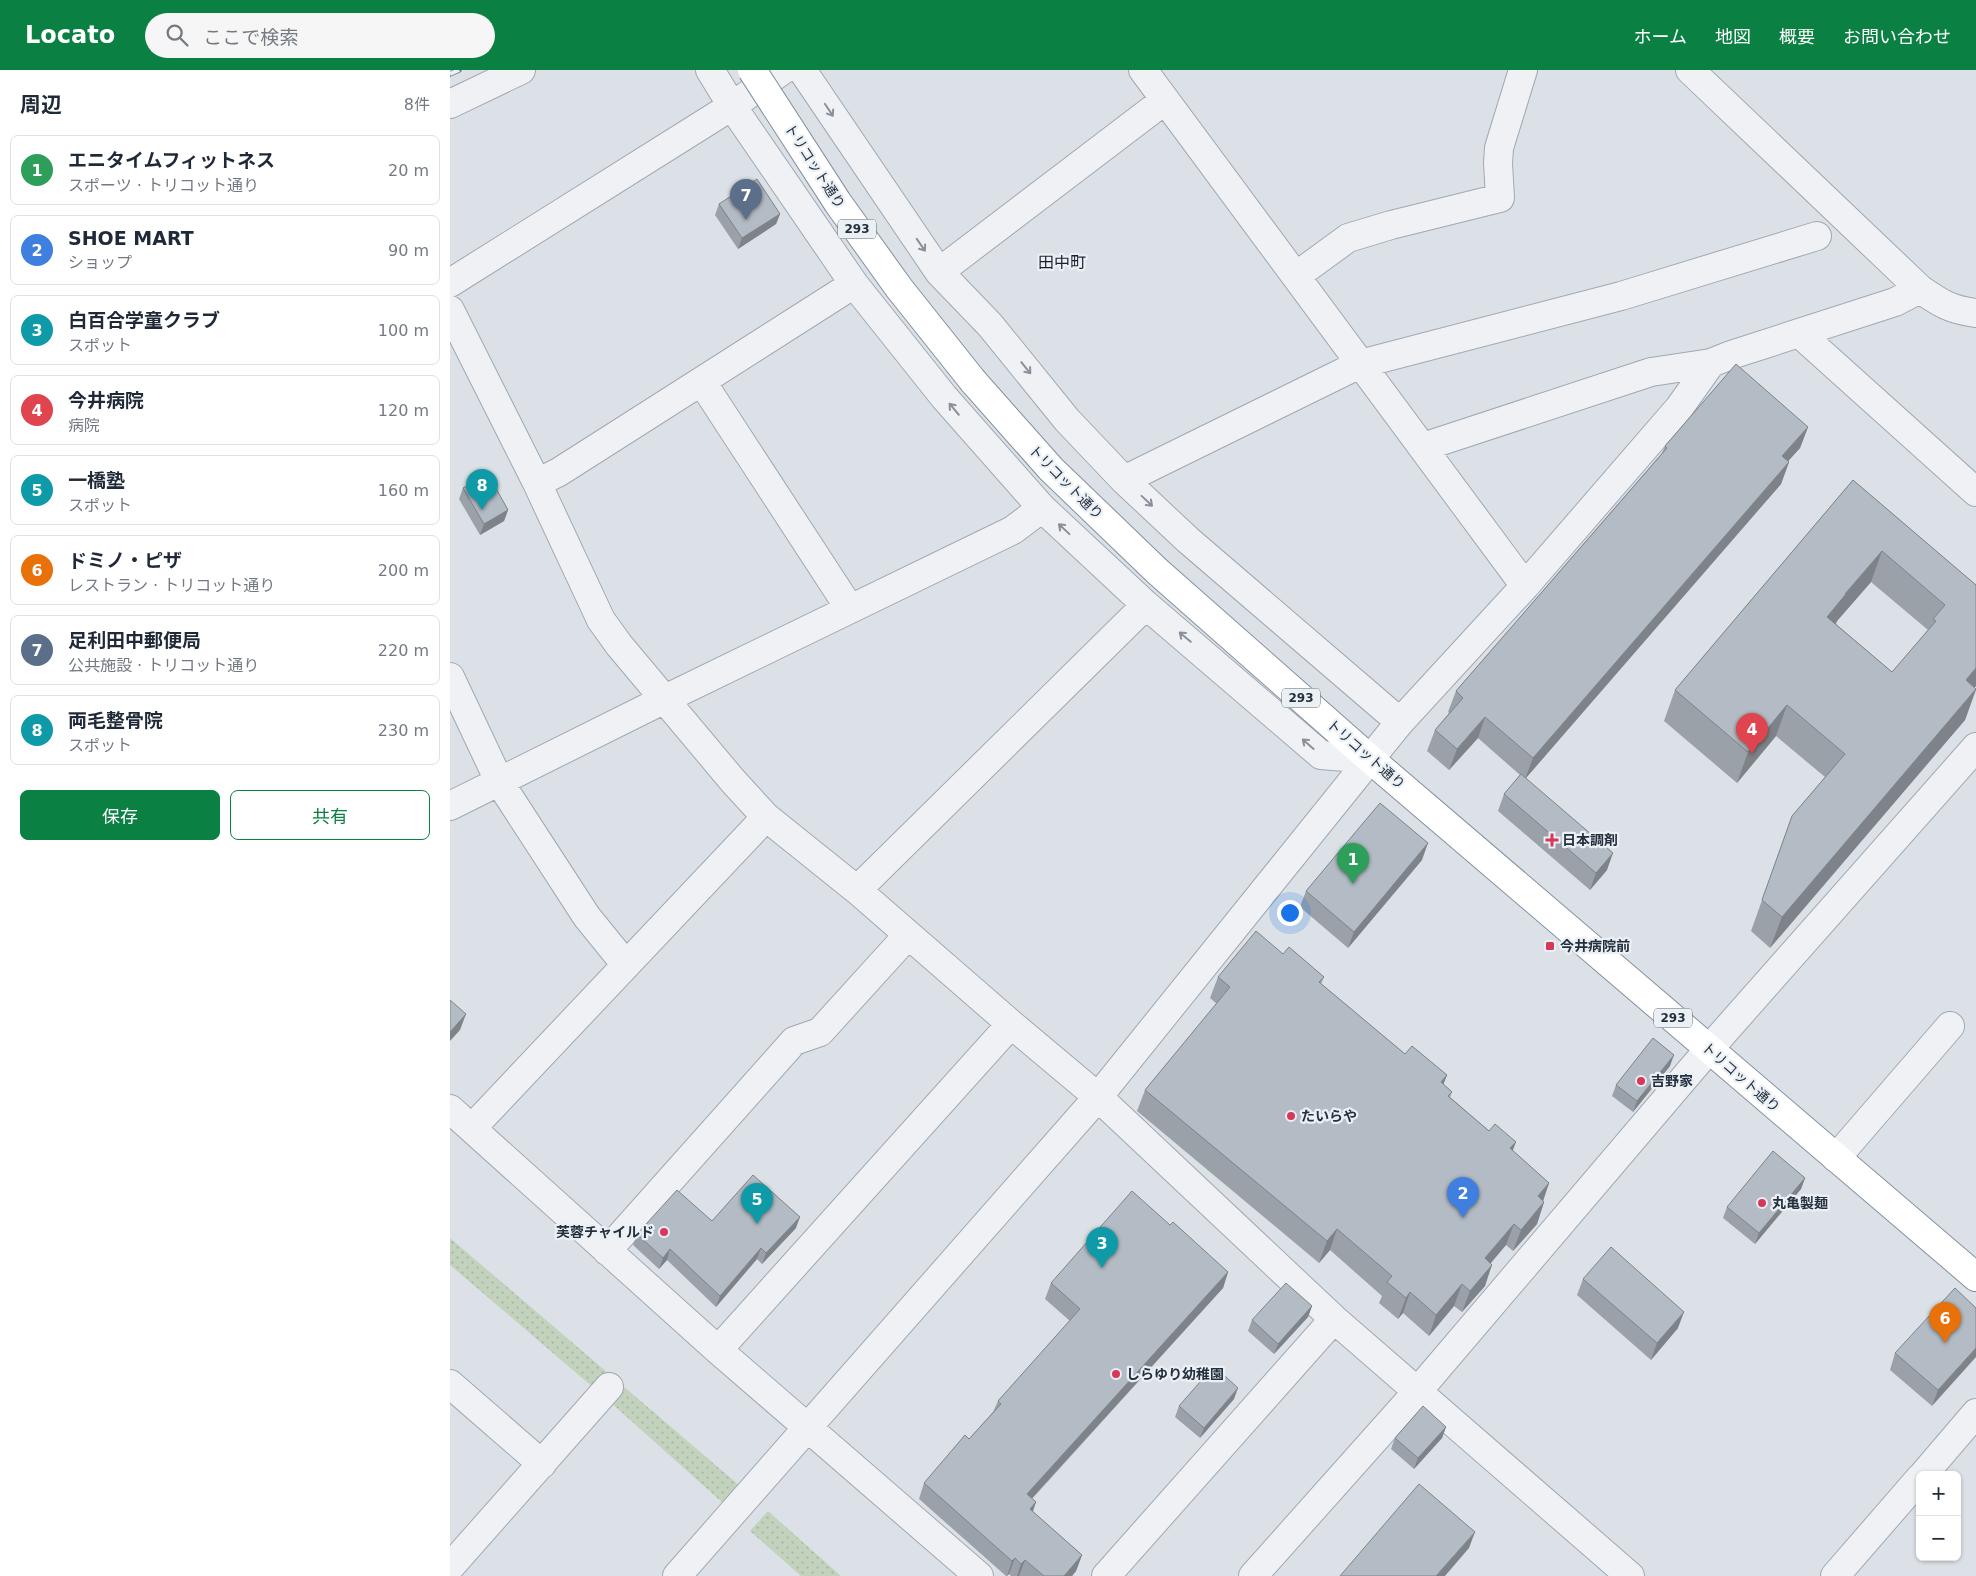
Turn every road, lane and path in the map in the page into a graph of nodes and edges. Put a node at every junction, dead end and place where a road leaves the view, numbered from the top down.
1 (521, 70) edge
2 (710, 70) edge
3 (752, 70) edge
4 (783, 70) edge
5 (802, 70) edge
6 (1143, 70) edge
7 (1523, 70) edge
8 (1690, 70) edge
9 (1165, 100) junction
10 (450, 104) edge
11 (732, 106) junction
12 (1817, 236) dead end
13 (940, 272) junction
14 (1296, 276) junction
15 (450, 283) edge
16 (854, 284) junction
17 (1920, 289) junction
18 (450, 310) edge
19 (1976, 313) edge
20 (1799, 333) junction
21 (1711, 363) junction
22 (1360, 364) junction
23 (702, 382) junction
24 (1423, 447) junction
25 (1124, 480) junction
26 (537, 483) junction
27 (1976, 492) edge
28 (1042, 508) junction
29 (1525, 586) junction
30 (1146, 605) junction
31 (850, 609) junction
32 (450, 677) edge
33 (665, 699) junction
34 (1400, 722) junction
35 (1976, 747) edge
36 (1370, 759) junction
37 (500, 782) junction
38 (450, 806) edge
39 (766, 817) junction
40 (857, 890) junction
41 (908, 935) junction
42 (626, 964) junction
43 (1011, 1024) junction
44 (1950, 1026) dead end
45 (1709, 1049) junction
46 (1098, 1097) junction
47 (450, 1110) edge
48 (472, 1128) junction
49 (1836, 1158) junction
50 (607, 1251) junction
51 (1976, 1277) edge
52 (1334, 1319) junction
53 (718, 1350) junction
54 (450, 1384) edge
55 (609, 1387) dead end
56 (1417, 1392) junction
57 (1976, 1413) edge
58 (808, 1427) junction
59 (542, 1464) junction
60 (1925, 1471) edge
61 (1916, 1483) edge
62 (450, 1566) edge
63 (677, 1576) edge
64 (979, 1576) edge
65 (1106, 1576) edge
66 (1253, 1576) edge
67 (1630, 1576) edge
68 (1836, 1576) edge

1 - 10 street
2 - 11 street
3 - 36 highway, トリコット通り / 293, bridge
4 - 11 street
5 -> 13 street
6 - 9 street
7 - 14 street
8 - 17 street
9 - 13 street
9 - 14 street
11 - 15 street
11 - 16 street
12 - 22 street
13 -> 25 street
14 - 22 street
16 - 23 street
28 -> 16 street
17 - 19 street
17 - 20 street
18 - 26 street
20 - 21 street
20 - 27 street
21 - 24 street
21 - 29 street
22 - 24 street
22 - 25 street
23 - 26 street
23 - 31 street
24 - 29 street
25 -> 34 street
26 - 33 street
30 -> 28 street
28 - 31 street
29 - 34 street
36 -> 30 street
30 - 40 street
31 - 33 street
32 - 37 street
33 - 37 street
33 - 39 street
34 - 36 street
35 - 45 street
36 - 45 highway, トリコット通り / 293
36 - 46 street
37 - 38 street
37 - 42 street
39 - 40 street
39 - 42 street
40 - 41 street
41 - 43 street
41 - 50 street
42 - 48 street
43 - 46 street
43 - 53 street
44 - 49 street
45 - 49 highway, トリコット通り / 293
45 - 56 street
46 - 52 street
46 - 58 street
47 - 48 street
48 - 50 street
49 - 51 highway, トリコット通り / 293
50 - 53 street
52 - 56 street
52 - 65 street
53 - 58 street
54 - 59 street
55 - 59 street
56 - 66 street
56 - 67 street
57 - 60 street
58 - 63 street
58 - 64 street
59 - 62 street
61 - 68 street

